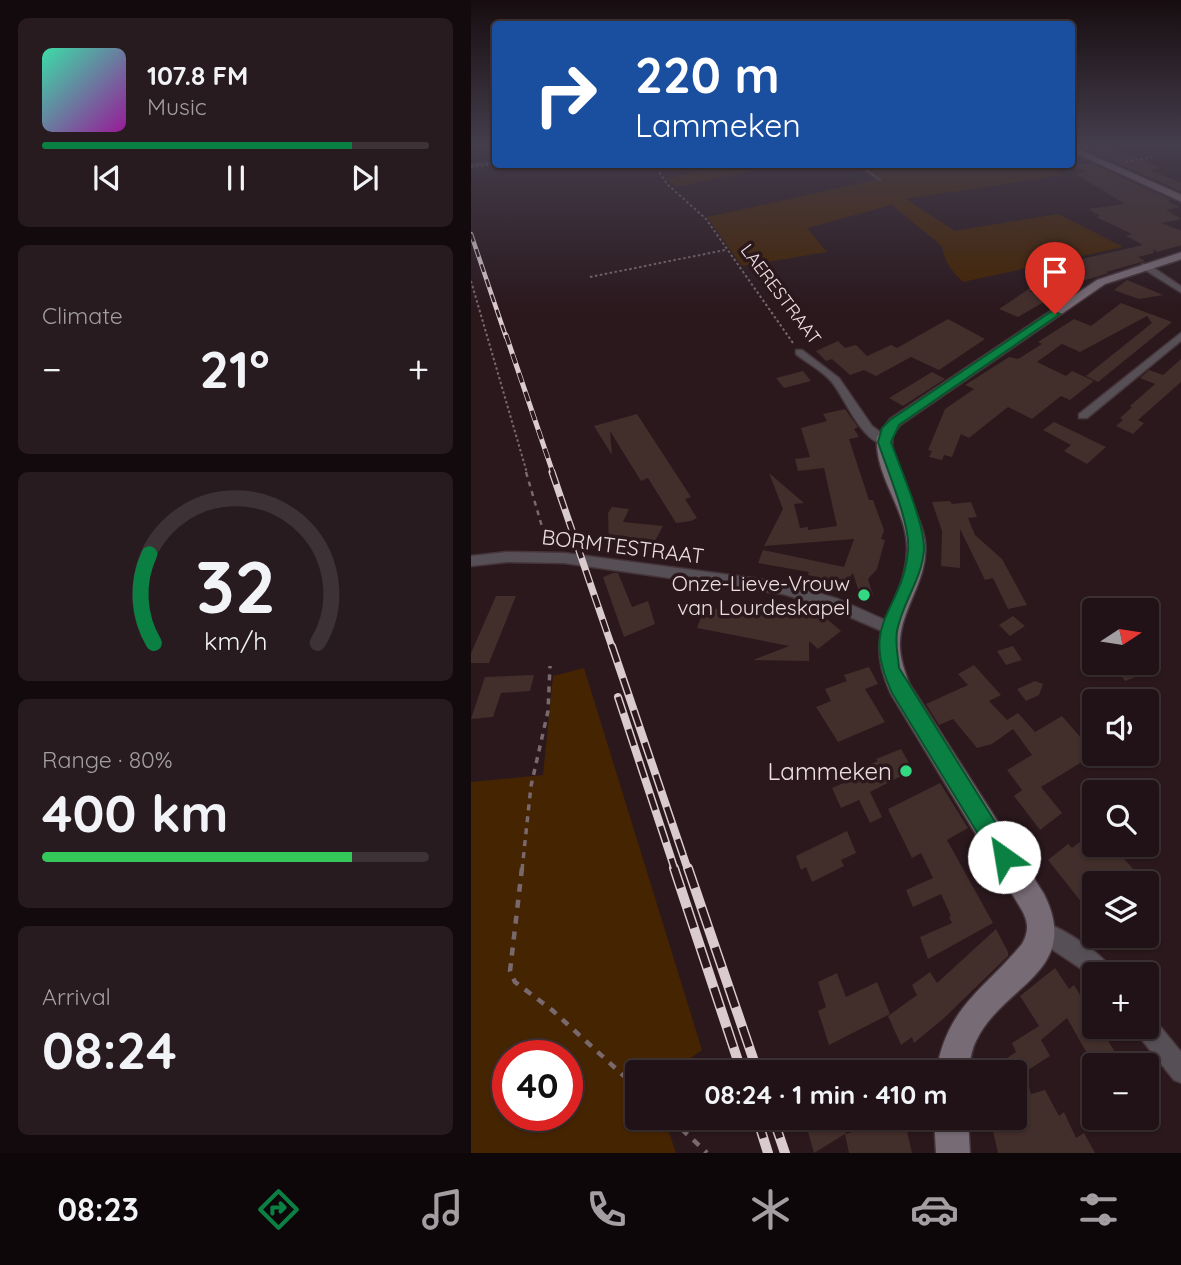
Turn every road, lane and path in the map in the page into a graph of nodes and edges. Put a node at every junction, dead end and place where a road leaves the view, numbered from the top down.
1 (685, 200) edge
2 (725, 250) junction
3 (1181, 255) edge
4 (1145, 266) junction
5 (590, 277) dead end
6 (471, 281) edge
7 (1181, 290) edge
8 (476, 297) junction
9 (471, 298) edge
10 (1181, 335) edge
11 (799, 352) joint
12 (1083, 416) dead end
13 (884, 442) junction
14 (551, 557) junction
15 (471, 561) edge
16 (889, 628) junction
17 (550, 666) dead end
18 (1042, 931) junction
19 (1091, 962) edge
20 (1155, 1039) edge
21 (955, 1060) edge
22 (1181, 1072) edge
23 (625, 1077) edge
24 (683, 1130) edge
25 (952, 1130) edge
26 (707, 1153) edge
27 (953, 1153) edge

1 - 2 path, LAERESTRAAT
2 - 5 path
2 - 11 path, LAERESTRAAT
3 - 4 street
4 - 7 street
4 - 13 street
6 - 8 path
8 - 9 path
8 - 14 path
10 - 12 street
11 - 13 street, LAERESTRAAT
13 - 16 street
14 - 15 street, BORMTESTRAAT
14 - 16 street, BORMTESTRAAT
16 - 18 street
17 - 23 path
18 - 19 street
18 - 21 street
20 - 22 street
24 - 26 path
25 - 27 street

